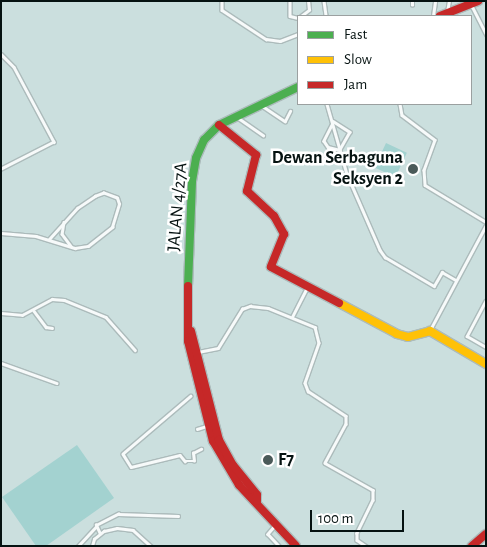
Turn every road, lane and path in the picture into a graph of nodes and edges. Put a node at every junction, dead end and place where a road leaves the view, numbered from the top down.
1 (222, 1) edge
2 (290, 1) edge
3 (308, 1) edge
4 (324, 1) edge
5 (435, 1) edge
6 (449, 1) edge
7 (474, 3) edge
8 (303, 15) edge
9 (326, 15) edge
10 (433, 15) edge
11 (444, 15) edge
12 (297, 18) edge
13 (297, 34) edge
14 (486, 34) edge
15 (1, 54) edge
16 (297, 87) edge
17 (260, 105) junction
18 (327, 105) edge
19 (400, 105) edge
20 (290, 111) dead end
21 (236, 116) junction
22 (332, 122) junction
23 (219, 125) junction
24 (263, 135) dead end
25 (340, 149) junction
26 (1, 169) edge
27 (64, 222) junction
28 (486, 223) edge
29 (1, 232) edge
30 (50, 239) junction
31 (72, 247) junction
32 (456, 280) junction
33 (307, 288) junction
34 (486, 301) edge
35 (34, 310) junction
36 (1, 313) edge
37 (292, 317) junction
38 (190, 326) junction
39 (52, 328) dead end
40 (430, 331) junction
41 (486, 347) edge
42 (135, 350) dead end
43 (196, 352) junction
44 (1, 363) edge
45 (486, 364) edge
46 (57, 383) dead end
47 (191, 396) dead end
48 (210, 425) junction
49 (197, 429) dead end
50 (201, 449) dead end
51 (178, 516) dead end
52 (277, 523) junction
53 (96, 527) junction
54 (100, 534) junction
55 (486, 534) edge
56 (78, 546) edge
57 (92, 546) edge
58 (151, 546) edge
59 (279, 546) edge
60 (296, 546) edge
61 (366, 546) edge
62 (472, 546) edge

1 - 13 lane
2 - 12 lane
3 - 8 lane
4 - 9 lane
5 - 10 lane
6 - 11 lane
7 - 11 street
7 - 14 lane
15 - 26 lane
16 - 17 street, JALAN 4/27A
17 - 20 lane
17 - 21 street, JALAN 4/27A
18 - 22 lane
19 - 28 lane
21 - 23 street, JALAN 4/27A
21 - 24 lane
22 - 25 lane
22 - 25 lane
22 - 25 lane
23 - 33 street
23 - 38 street, JALAN 4/27A
25 - 32 lane
27 - 30 lane
27 - 31 lane
27 - 31 lane
28 - 32 lane
29 - 30 lane
30 - 31 lane
32 - 40 lane
33 - 37 lane
33 - 40 street
34 - 41 lane
35 - 36 lane
35 - 39 lane
35 - 42 lane
37 - 43 lane
37 - 61 lane
38 - 43 street, JALAN 4/27A
38 - 48 street, JALAN 4/27A
40 - 45 street
43 - 48 street, JALAN 4/27A
44 - 46 lane
47 - 50 lane
48 - 49 lane
48 - 52 street, JALAN 4/27A
51 - 53 lane
52 - 59 lane
52 - 60 street, JALAN 4/27A
53 - 54 lane
53 - 56 lane
54 - 57 lane
54 - 58 lane
55 - 62 street

